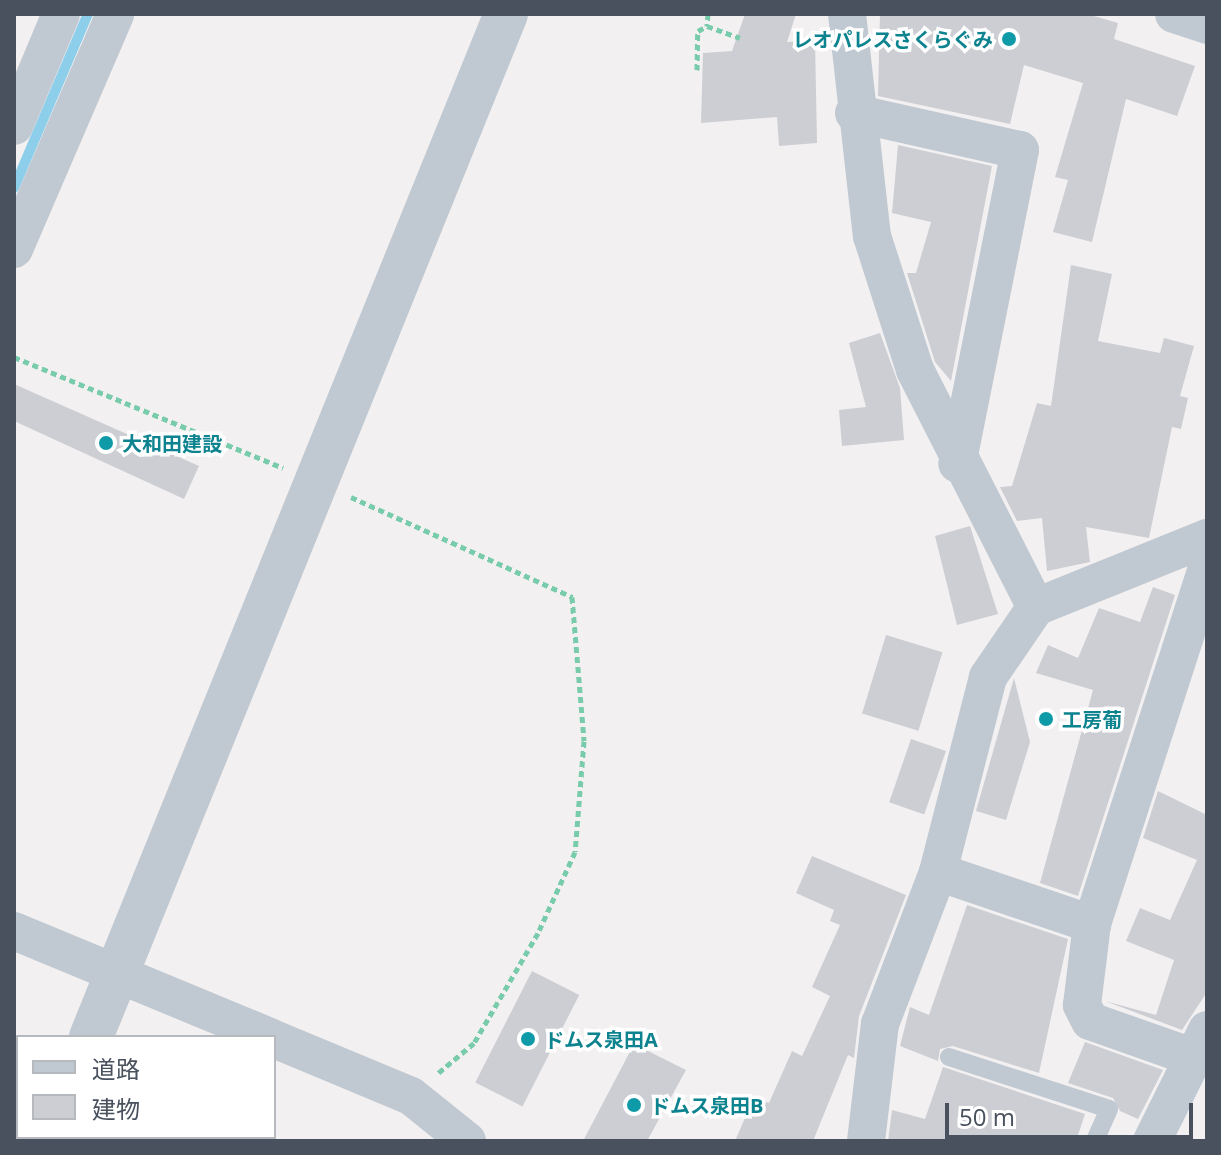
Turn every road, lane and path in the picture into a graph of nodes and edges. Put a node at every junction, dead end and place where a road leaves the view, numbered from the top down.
1 (61, 14) edge
2 (115, 14) edge
3 (506, 14) edge
4 (708, 14) edge
5 (847, 14) edge
6 (1174, 14) edge
7 (1207, 25) edge
8 (707, 26) junction
9 (740, 38) dead end
10 (697, 70) dead end
11 (854, 113) junction
12 (14, 126) edge
13 (14, 249) edge
14 (14, 357) edge
15 (957, 464) junction
16 (318, 483) junction
17 (1207, 538) edge
18 (1207, 568) edge
19 (1036, 607) junction
20 (938, 872) junction
21 (1092, 924) junction
22 (14, 931) edge
23 (116, 973) junction
24 (92, 1035) edge
25 (265, 1035) edge
26 (276, 1040) edge
27 (949, 1057) dead end
28 (1200, 1058) edge
29 (411, 1096) junction
30 (467, 1141) edge
31 (866, 1141) edge
32 (1095, 1141) edge
33 (1152, 1141) edge

1 - 12 street
2 - 13 street
3 - 16 street
4 - 8 path
5 - 11 street
6 - 7 street
8 - 9 path
8 - 10 path
11 - 15 street
11 - 15 street
14 - 16 path
15 - 19 street
16 - 23 street
16 - 29 path
17 - 19 street
18 - 21 street
19 - 20 street
20 - 21 street
20 - 31 street
21 - 28 street
22 - 23 street
23 - 24 street
23 - 25 street
26 - 29 street
27 - 32 lane
28 - 33 street
29 - 30 street

